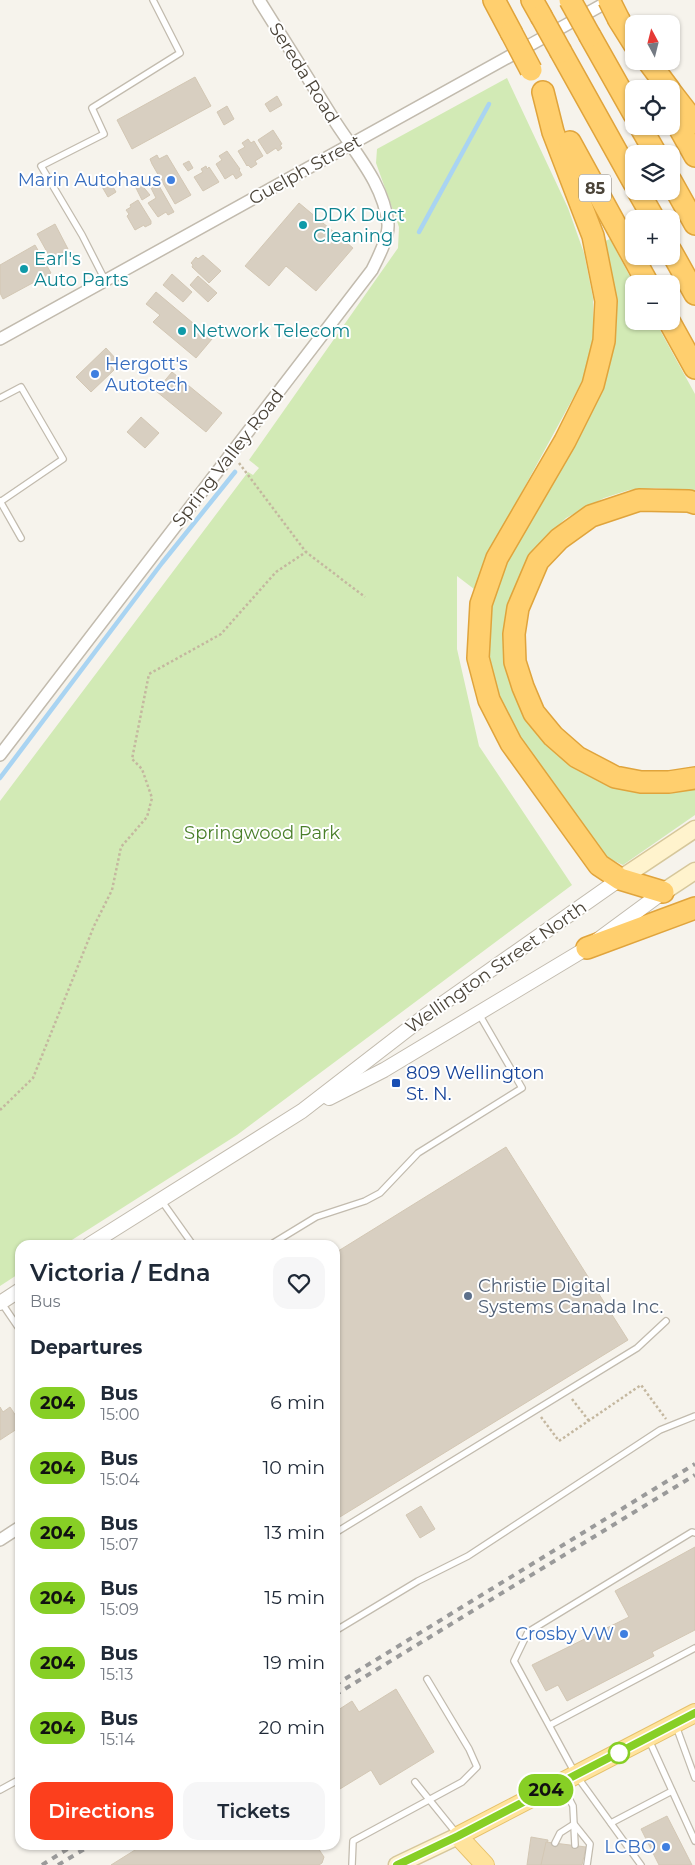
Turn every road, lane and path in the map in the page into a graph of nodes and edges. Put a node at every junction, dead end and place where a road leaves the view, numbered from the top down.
1 (153, 0) edge
2 (259, 0) edge
3 (494, 0) edge
4 (570, 0) edge
5 (610, 0) edge
6 (537, 8) edge
7 (625, 28) edge
8 (655, 70) edge
9 (662, 80) edge
10 (543, 92) junction
11 (625, 98) edge
12 (680, 103) edge
13 (695, 123) edge
14 (680, 129) edge
15 (350, 145) junction
16 (695, 156) edge
17 (625, 167) edge
18 (680, 197) edge
19 (695, 224) edge
20 (679, 265) edge
21 (643, 275) edge
22 (105, 280) junction
23 (695, 294) edge
24 (674, 330) edge
25 (0, 339) edge
26 (695, 368) edge
27 (0, 398) edge
28 (244, 437) junction
29 (0, 502) edge
30 (695, 503) edge
31 (21, 538) dead end
32 (306, 552) junction
33 (365, 597) dead end
34 (0, 755) edge
35 (695, 778) edge
36 (695, 828) edge
37 (695, 871) edge
38 (620, 879) junction
39 (663, 892) junction
40 (695, 908) edge
41 (587, 948) junction
42 (479, 1014) junction
43 (0, 1110) edge
44 (302, 1112) junction
45 (161, 1200) junction
46 (97, 1240) edge
47 (189, 1240) edge
48 (278, 1240) edge
49 (15, 1293) edge
50 (1, 1303) edge
51 (666, 1321) dead end
52 (15, 1323) edge
53 (566, 1392) junction
54 (536, 1410) junction
55 (695, 1416) edge
56 (589, 1421) junction
57 (671, 1426) junction
58 (15, 1530) edge
59 (340, 1530) edge
60 (695, 1533) edge
61 (0, 1540) edge
62 (340, 1628) edge
63 (695, 1648) edge
64 (427, 1679) dead end
65 (695, 1714) edge
66 (675, 1724) junction
67 (550, 1726) junction
68 (648, 1738) junction
69 (576, 1774) junction
70 (695, 1778) edge
71 (15, 1782) edge
72 (415, 1782) dead end
73 (561, 1783) junction
74 (0, 1790) edge
75 (672, 1790) junction
76 (429, 1800) junction
77 (611, 1823) junction
78 (574, 1824) junction
79 (458, 1836) junction
80 (695, 1840) edge
81 (555, 1843) dead end
82 (575, 1845) dead end
83 (352, 1865) edge
84 (397, 1865) edge
85 (486, 1865) edge
86 (587, 1865) edge
87 (641, 1865) edge

1 - 22 lane
2 - 15 street, Sereda Road
3 - 10 highway, 85, bridge
4 - 11 highway, bridge
5 - 7 highway, bridge
5 - 15 street, Guelph Street
6 - 17 highway, 85, bridge
8 - 9 highway
10 - 21 highway, 85
10 - 38 highway
12 - 13 highway
14 - 16 highway
15 - 22 street, Guelph Street
15 - 28 street, Spring Valley Road
18 - 19 highway
20 - 23 highway
22 - 25 street, Guelph Street
24 - 26 highway
27 - 29 lane
28 - 32 path
28 - 34 street, Spring Valley Road
29 - 31 lane
30 - 35 highway
32 - 33 path
32 - 43 path
36 - 38 main road, Wellington Street North
37 - 39 main road, Wellington Street North
38 - 39 highway
38 - 44 street, Wellington Street North
39 - 41 street, Wellington Street North
40 - 41 highway
41 - 42 street, Wellington Street North
42 - 44 street, Wellington Street North
42 - 48 lane
44 - 45 street, Wellington Street North
45 - 46 street, Wellington Street North
45 - 47 lane
49 - 50 street
50 - 52 lane
51 - 53 lane
53 - 54 lane
53 - 56 path
54 - 56 path
54 - 59 lane
55 - 57 lane
56 - 57 path
57 - 62 lane
58 - 61 street
60 - 67 lane
63 - 67 lane
64 - 76 lane
65 - 66 main road
66 - 68 main road
66 - 70 lane
67 - 69 lane
68 - 69 main road
68 - 75 lane
69 - 73 main road
69 - 77 lane
71 - 74 lane
72 - 76 lane
73 - 78 lane
73 - 79 main road
75 - 77 lane
75 - 80 lane
76 - 79 lane
76 - 83 lane
77 - 87 lane
78 - 81 lane
78 - 82 lane
78 - 86 lane
79 - 84 main road
79 - 85 main road

